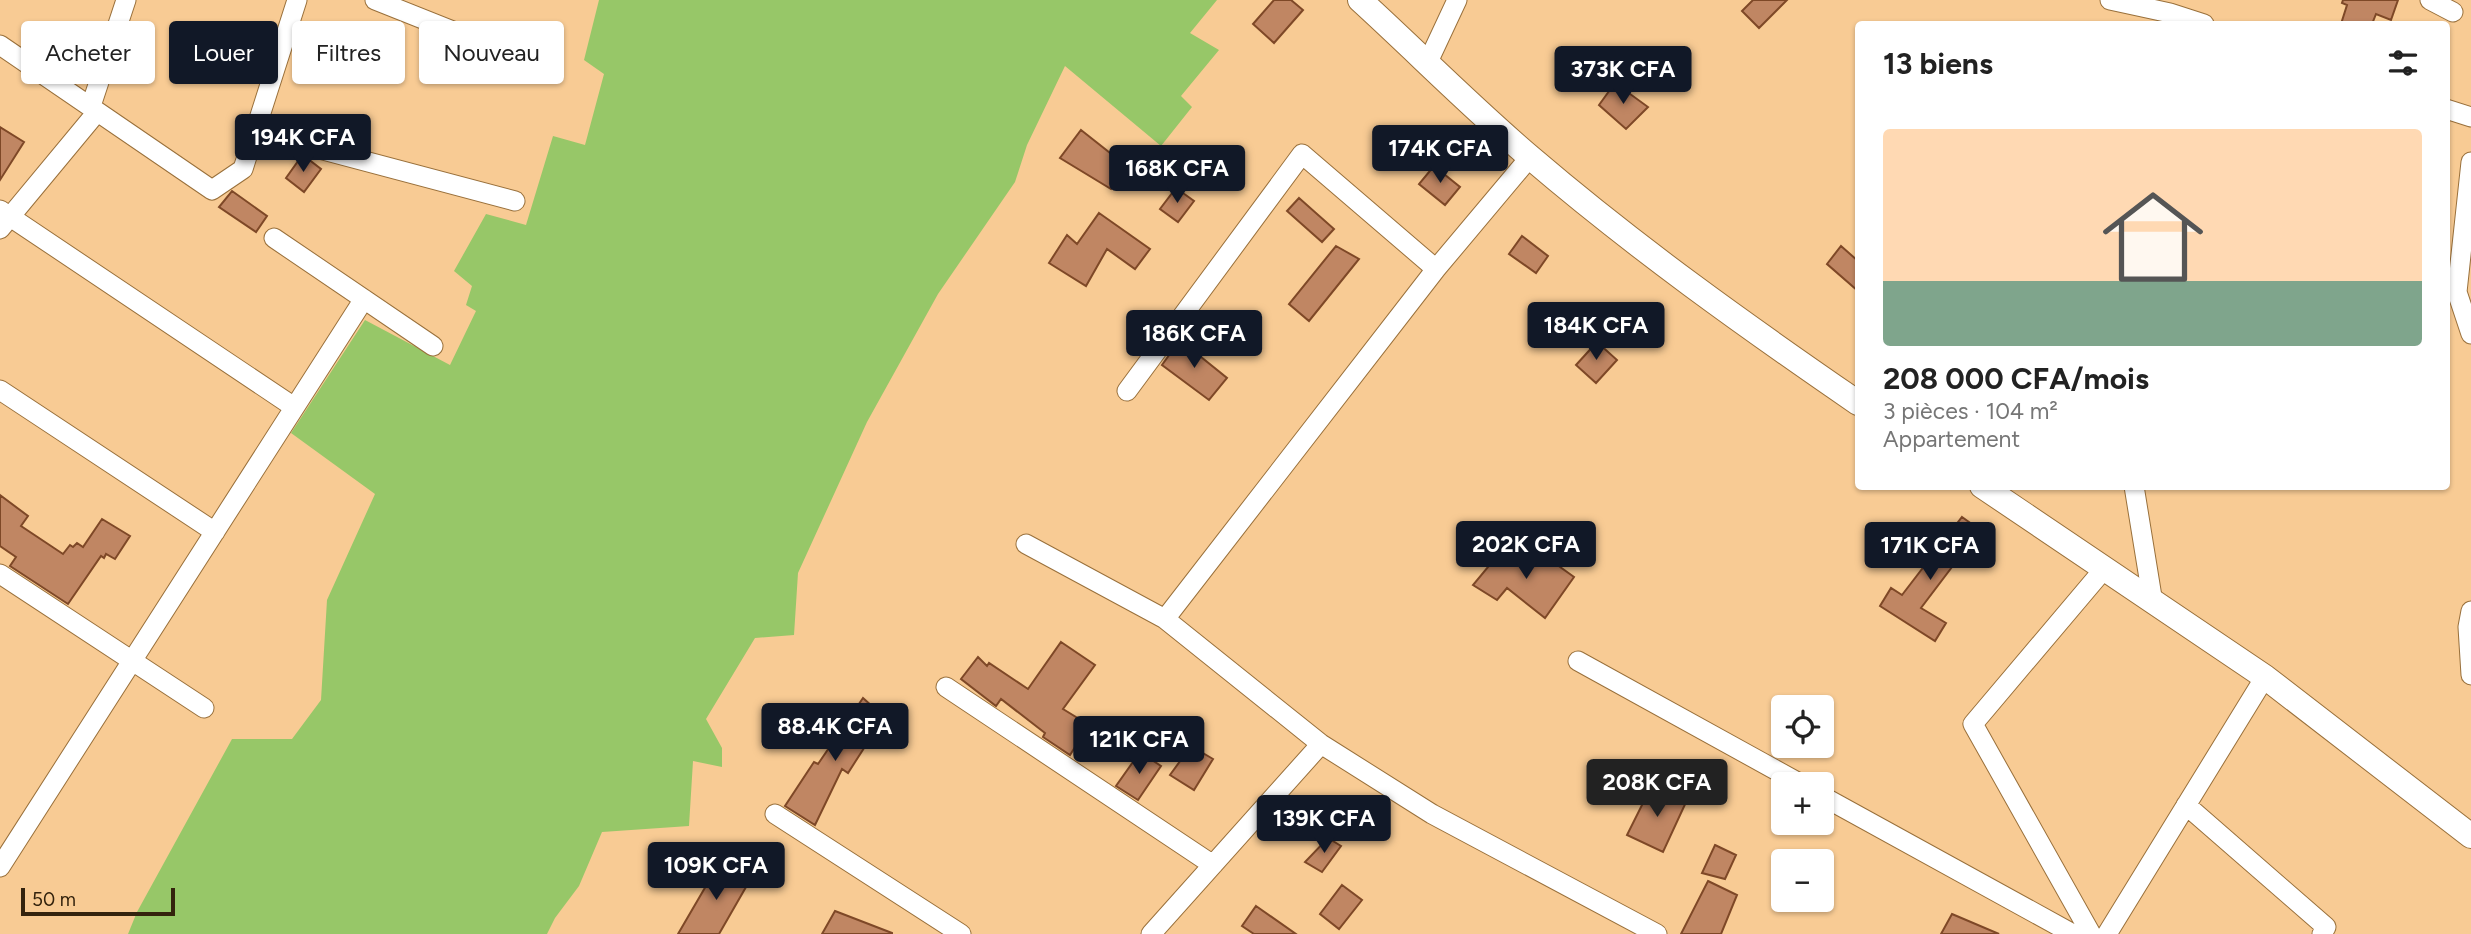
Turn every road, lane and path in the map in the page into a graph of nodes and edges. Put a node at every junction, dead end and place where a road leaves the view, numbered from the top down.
1 (126, 0) edge
2 (297, 0) edge
3 (375, 0) edge
4 (1360, 0) edge
5 (1457, 0) edge
6 (2110, 0) edge
7 (2430, 0) edge
8 (2453, 12) dead end
9 (2164, 19) edge
10 (428, 21) edge
11 (0, 45) edge
12 (1428, 62) junction
13 (94, 109) junction
14 (2450, 110) edge
15 (2471, 117) edge
16 (255, 132) junction
17 (1530, 157) junction
18 (2471, 162) edge
19 (515, 201) dead end
20 (3, 219) edge
21 (274, 238) dead end
22 (1436, 269) junction
23 (364, 299) junction
24 (2471, 334) edge
25 (433, 346) dead end
26 (0, 390) edge
27 (1127, 391) dead end
28 (1855, 401) edge
29 (294, 407) junction
30 (1988, 490) edge
31 (2135, 490) edge
32 (215, 532) junction
33 (1026, 544) dead end
34 (2104, 569) junction
35 (0, 574) edge
36 (2153, 603) junction
37 (2471, 611) edge
38 (1166, 619) junction
39 (1577, 661) dead end
40 (131, 662) junction
41 (2471, 675) edge
42 (2265, 677) junction
43 (946, 687) dead end
44 (204, 708) dead end
45 (1321, 744) junction
46 (1779, 772) edge
47 (1834, 803) edge
48 (2186, 805) junction
49 (775, 814) dead end
50 (2471, 836) edge
51 (1213, 865) junction
52 (0, 867) edge
53 (961, 934) edge
54 (1151, 934) edge
55 (1657, 934) edge
56 (2073, 934) edge
57 (2091, 934) edge
58 (2107, 934) edge
59 (2322, 934) edge

1 - 13 street
2 - 16 street
3 - 10 street
4 - 12 street
5 - 12 street
6 - 9 street
7 - 8 street
11 - 13 street
12 - 17 street
13 - 16 street
13 - 20 street
14 - 15 street
16 - 19 street
17 - 22 street
17 - 28 street
18 - 24 street
20 - 29 street
21 - 23 street
22 - 27 street
22 - 38 street
23 - 25 street
23 - 29 street
26 - 32 street
29 - 32 street
30 - 34 street
31 - 36 street
32 - 40 street
33 - 38 street
34 - 36 street
34 - 57 street
35 - 40 street
36 - 42 street
37 - 41 street
38 - 45 street
39 - 46 street
40 - 44 street
40 - 52 street
42 - 48 street
42 - 50 street
43 - 51 street
45 - 51 street
45 - 55 street
47 - 56 street
48 - 58 street
48 - 59 street
49 - 53 street
51 - 54 street

